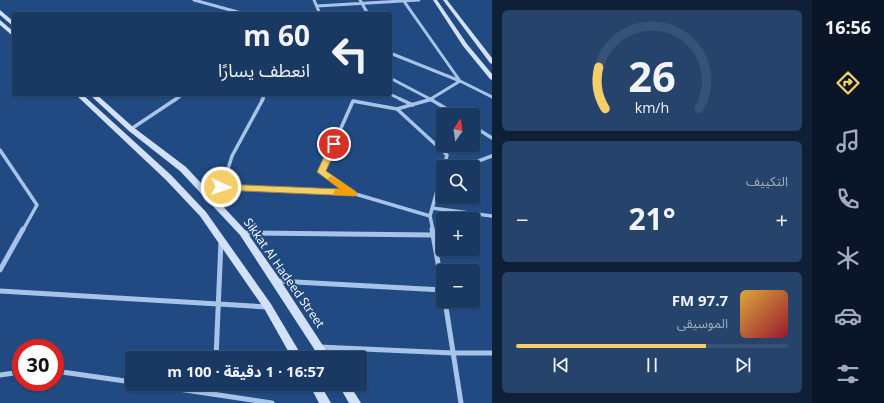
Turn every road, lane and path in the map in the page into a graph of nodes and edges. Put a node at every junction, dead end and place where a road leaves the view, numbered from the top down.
1 (194, 0) edge
2 (314, 0) edge
3 (360, 0) edge
4 (403, 0) edge
5 (419, 0) edge
6 (435, 0) edge
7 (445, 0) edge
8 (362, 3) junction
9 (317, 6) junction
10 (0, 12) edge
11 (235, 12) edge
12 (319, 12) edge
13 (367, 12) edge
14 (0, 22) edge
15 (12, 23) edge
16 (12, 33) edge
17 (392, 54) edge
18 (490, 56) edge
19 (492, 62) edge
20 (492, 78) edge
21 (392, 79) edge
22 (460, 81) junction
23 (392, 95) edge
24 (80, 96) edge
25 (94, 96) edge
26 (180, 96) edge
27 (264, 96) edge
28 (492, 97) edge
29 (431, 99) junction
30 (413, 105) junction
31 (446, 108) edge
32 (397, 109) junction
33 (131, 129) junction
34 (480, 130) edge
35 (492, 138) edge
36 (0, 150) edge
37 (492, 156) edge
38 (446, 160) edge
39 (480, 160) edge
40 (221, 187) junction
41 (352, 193) junction
42 (436, 194) edge
43 (217, 204) junction
44 (432, 208) junction
45 (430, 216) junction
46 (492, 216) edge
47 (243, 233) junction
48 (433, 235) junction
49 (221, 241) junction
50 (438, 264) edge
51 (0, 270) edge
52 (276, 281) junction
53 (436, 290) edge
54 (0, 291) edge
55 (218, 304) junction
56 (268, 307) junction
57 (446, 308) edge
58 (319, 348) junction
59 (216, 351) edge
60 (294, 351) edge
61 (321, 351) edge
62 (453, 353) junction
63 (492, 353) edge
64 (64, 372) edge
65 (12, 373) edge
66 (0, 375) edge
67 (125, 381) edge
68 (194, 391) edge
69 (318, 391) edge
70 (347, 391) edge
71 (215, 394) joint
72 (272, 403) edge
73 (325, 403) edge
74 (355, 403) edge
75 (461, 403) edge

1 - 11 street
2 - 9 street
3 - 8 street
4 - 5 street
4 - 8 street
4 - 22 street
6 - 20 main road
7 - 18 main road
8 - 9 street
8 - 13 street
9 - 12 street
10 - 15 main road
14 - 16 main road
17 - 22 street
18 - 19 main road
21 - 29 street
22 - 28 street
22 - 29 street
23 - 30 street
24 - 49 main road
25 - 33 main road, Sikkat Al Hadeed Street
26 - 33 street
27 - 40 street
29 - 30 street
29 - 31 street
30 - 32 street
32 - 38 street
32 - 41 street
33 - 43 main road, Sikkat Al Hadeed Street
34 - 35 street
36 - 51 street
37 - 39 street
40 - 41 street
40 - 43 street
41 - 45 street
42 - 44 street
43 - 47 main road, Sikkat Al Hadeed Street
44 - 45 street
44 - 46 street
45 - 48 street
47 - 48 street
47 - 52 main road, Sikkat Al Hadeed Street
48 - 50 street
49 - 55 street
49 - 56 main road
52 - 53 street
52 - 58 main road, Sikkat Al Hadeed Street
54 - 55 street
55 - 56 street
55 - 59 street
56 - 60 main road
57 - 62 street
58 - 61 main road, Sikkat Al Hadeed Street
58 - 62 street
62 - 63 street
62 - 75 street
64 - 67 street
65 - 66 street
68 - 71 street
69 - 73 main road
70 - 74 main road
71 - 72 street

